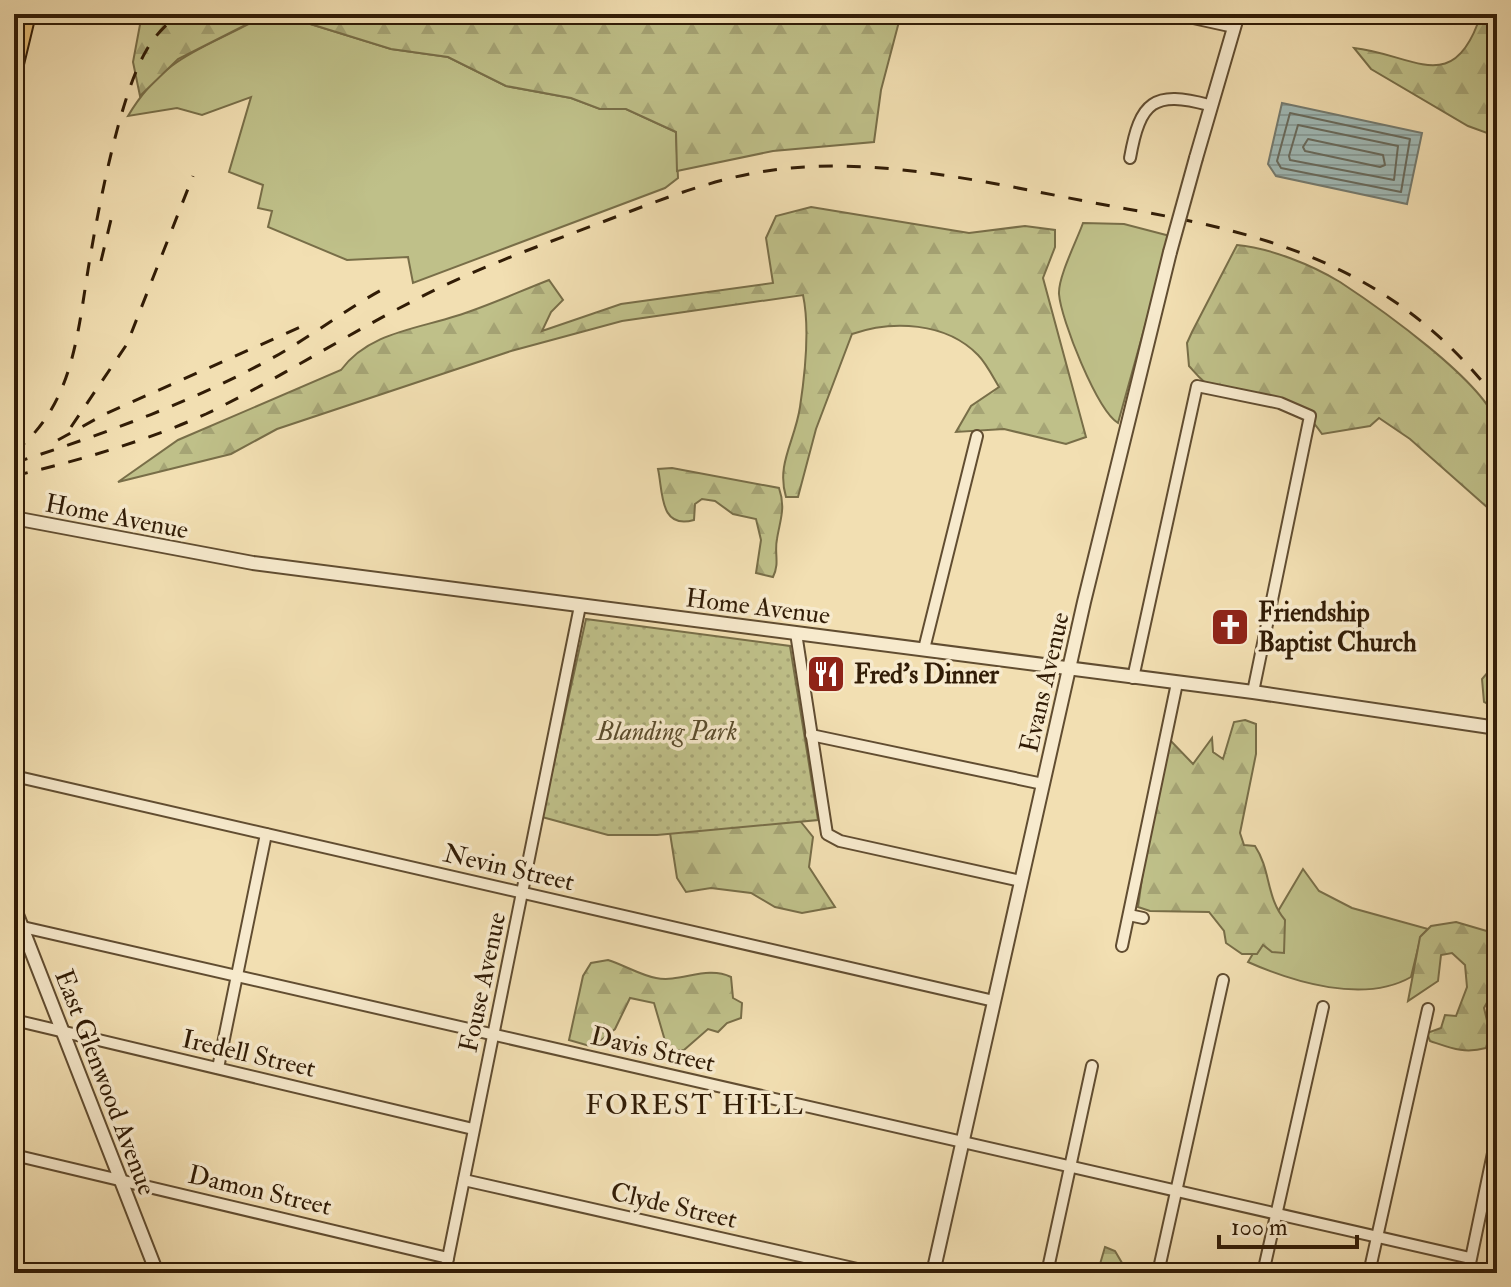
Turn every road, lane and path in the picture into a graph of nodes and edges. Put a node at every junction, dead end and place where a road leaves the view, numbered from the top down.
1 (27, 14) edge
2 (1175, 14) edge
3 (1236, 20) edge
4 (14, 68) edge
5 (1209, 105) junction
6 (1130, 158) dead end
7 (977, 436) dead end
8 (14, 518) edge
9 (580, 606) junction
10 (796, 633) junction
11 (924, 649) junction
12 (1069, 669) junction
13 (1133, 678) junction
14 (1177, 683) junction
15 (1253, 692) junction
16 (1497, 728) edge
17 (811, 735) junction
18 (14, 776) edge
19 (1043, 784) junction
20 (266, 834) junction
21 (1021, 881) junction
22 (522, 893) junction
23 (14, 907) edge
24 (1129, 915) junction
25 (1143, 918) dead end
26 (18, 926) edge
27 (1122, 946) dead end
28 (236, 977) junction
29 (1223, 980) dead end
30 (994, 1001) junction
31 (1323, 1007) dead end
32 (1428, 1009) dead end
33 (14, 1020) edge
34 (63, 1031) junction
35 (493, 1036) junction
36 (1092, 1066) dead end
37 (218, 1068) junction
38 (473, 1129) junction
39 (1497, 1134) edge
40 (963, 1142) junction
41 (14, 1155) edge
42 (1069, 1167) junction
43 (120, 1180) junction
44 (464, 1180) junction
45 (1177, 1191) junction
46 (1276, 1214) junction
47 (1377, 1235) junction
48 (448, 1258) junction
49 (1470, 1258) junction
50 (157, 1273) edge
51 (445, 1273) edge
52 (875, 1273) edge
53 (933, 1273) edge
54 (1047, 1273) edge
55 (1158, 1273) edge
56 (1263, 1273) edge
57 (1369, 1273) edge
58 (1468, 1273) edge

1 - 4 main road
2 - 3 street
3 - 5 street, Evans Avenue
5 - 6 street
5 - 12 street, Evans Avenue, bridge
7 - 11 street
8 - 9 street, Home Avenue
9 - 10 street, Home Avenue
9 - 22 street, Fouse Avenue
10 - 11 street, Home Avenue
10 - 17 street
11 - 12 street, Home Avenue
12 - 13 street, Home Avenue
12 - 19 street, Evans Avenue
13 - 14 street, Home Avenue
13 - 15 street
14 - 15 street, Home Avenue
14 - 24 street
15 - 16 street, Home Avenue
17 - 19 street
17 - 21 street
18 - 20 street, Nevin Street
19 - 21 street, Evans Avenue
20 - 22 street, Nevin Street
20 - 28 street
21 - 30 street, Evans Avenue
22 - 30 street, Nevin Street
22 - 35 street, Fouse Avenue
23 - 26 street, East Glenwood Avenue
24 - 25 street
24 - 27 street
26 - 28 street, Davis Street
26 - 34 street, East Glenwood Avenue
28 - 35 street, Davis Street
28 - 37 street
29 - 45 street
30 - 40 street, Evans Avenue
31 - 46 street
32 - 47 street
33 - 34 street, Iredell Street
34 - 37 street, Iredell Street
34 - 43 street, East Glenwood Avenue
35 - 38 street, Fouse Avenue
35 - 40 street, Davis Street
36 - 42 street
37 - 38 street, Iredell Street
38 - 44 street, Fouse Avenue
39 - 49 street
40 - 42 street, Davis Street
40 - 53 street, Evans Avenue
41 - 43 street, Damon Street
42 - 45 street, Davis Street
42 - 54 street
43 - 48 street, Damon Street
43 - 50 street, East Glenwood Avenue
44 - 48 street, Fouse Avenue
44 - 52 street, Clyde Street
45 - 46 street, Davis Street
45 - 55 street
46 - 47 street, Davis Street
46 - 56 street
47 - 49 street, Davis Street
47 - 57 street
48 - 51 street, Fouse Avenue
49 - 58 street

